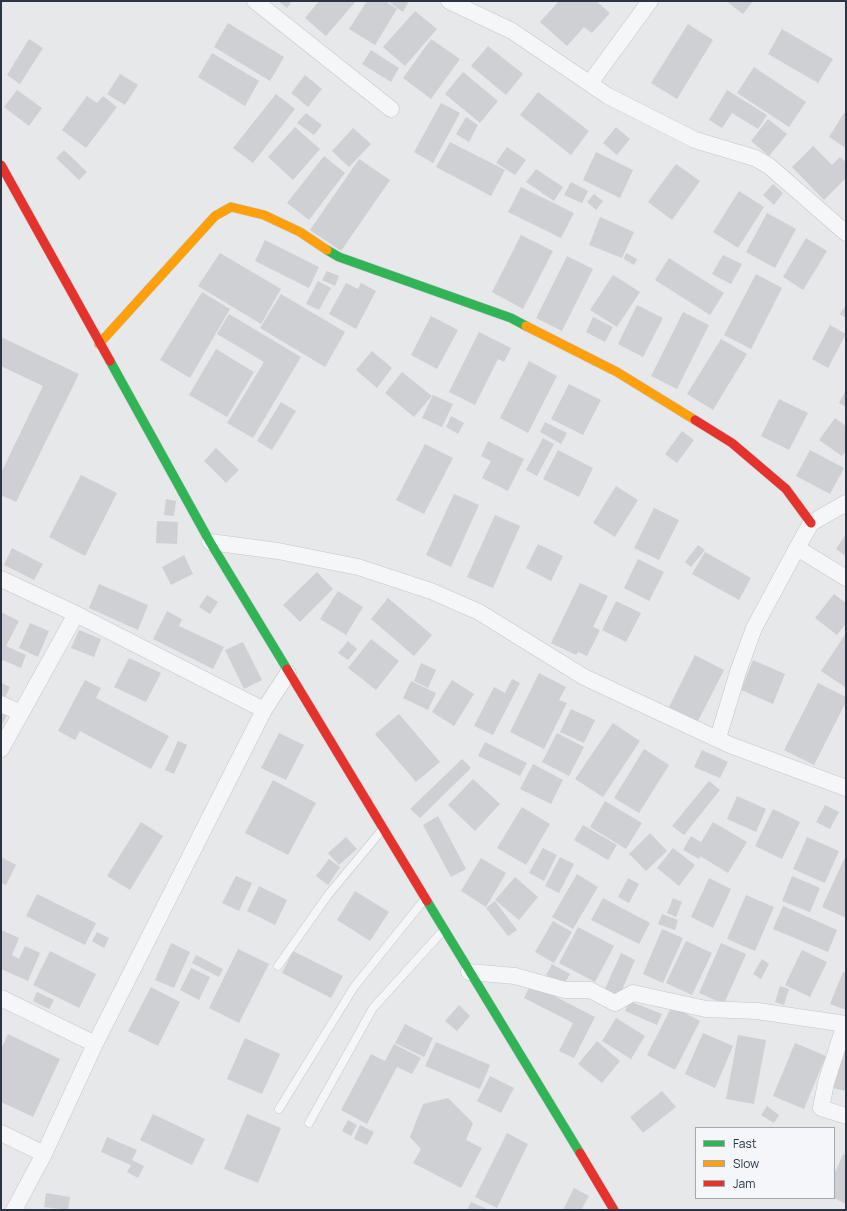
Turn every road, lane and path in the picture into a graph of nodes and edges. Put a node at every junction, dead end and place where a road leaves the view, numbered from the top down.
1 (255, 1) edge
2 (448, 1) edge
3 (650, 1) edge
4 (590, 83) junction
5 (391, 109) dead end
6 (2, 170) edge
7 (846, 233) edge
8 (99, 344) junction
9 (846, 503) edge
10 (812, 523) junction
11 (210, 542) junction
12 (797, 548) junction
13 (846, 578) edge
14 (1, 579) edge
15 (76, 614) junction
16 (288, 673) junction
17 (1, 704) edge
18 (264, 710) junction
19 (20, 713) junction
20 (718, 738) junction
21 (1, 749) edge
22 (846, 788) edge
23 (383, 829) junction
24 (425, 899) junction
25 (440, 934) dead end
26 (278, 966) dead end
27 (469, 972) junction
28 (1, 998) edge
29 (846, 1024) edge
30 (94, 1044) junction
31 (279, 1109) dead end
32 (846, 1116) edge
33 (309, 1123) dead end
34 (1, 1133) edge
35 (44, 1154) junction
36 (14, 1210) edge
37 (614, 1210) edge

1 - 5 street
2 - 4 street
3 - 4 street
4 - 7 street
6 - 8 street
8 - 10 street
8 - 11 street
9 - 10 street
10 - 12 street
11 - 16 street
11 - 20 street
12 - 13 street
12 - 20 street
14 - 15 street
15 - 18 street
15 - 19 street
16 - 18 street
16 - 23 street
17 - 19 street
18 - 30 street
19 - 21 street
20 - 22 street
23 - 24 street
23 - 26 lane
24 - 27 street
24 - 31 lane
25 - 33 lane
27 - 29 street
27 - 37 street
28 - 30 street
29 - 32 street
30 - 35 street
34 - 35 street
35 - 36 street

